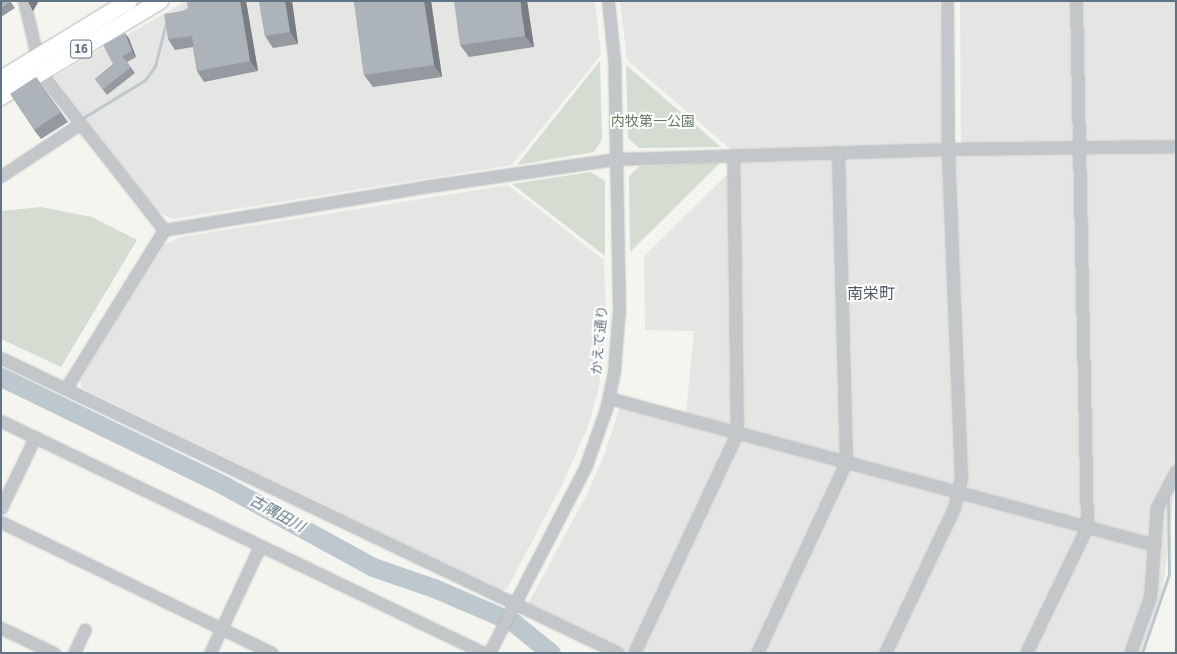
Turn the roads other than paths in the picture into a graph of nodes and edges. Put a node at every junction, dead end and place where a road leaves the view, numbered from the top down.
1 (24, 1) edge
2 (129, 1) edge
3 (160, 1) edge
4 (608, 1) edge
5 (947, 1) edge
6 (1076, 1) edge
7 (38, 65) junction
8 (1, 79) edge
9 (1, 97) edge
10 (80, 124) junction
11 (1176, 146) edge
12 (1078, 147) junction
13 (948, 149) junction
14 (838, 152) junction
15 (733, 156) junction
16 (615, 159) junction
17 (1, 176) edge
18 (164, 230) junction
19 (1, 358) edge
20 (66, 388) junction
21 (609, 398) junction
22 (1, 421) edge
23 (737, 433) junction
24 (35, 437) junction
25 (846, 462) junction
26 (1176, 471) edge
27 (959, 492) junction
28 (1, 508) edge
29 (1, 522) edge
30 (1087, 526) junction
31 (1155, 545) junction
32 (260, 546) junction
33 (512, 606) junction
34 (1, 628) edge
35 (221, 629) junction
36 (85, 630) dead end
37 (488, 651) edge
38 (54, 653) edge
39 (74, 653) edge
40 (210, 653) edge
41 (272, 653) edge
42 (618, 653) edge
43 (634, 653) edge
44 (757, 653) edge
45 (885, 653) edge
46 (1026, 653) edge
47 (1130, 653) edge

1 - 7 street
2 - 7 highway, 16
3 - 7 highway, 16
4 - 16 street, かえで通り
5 - 13 street
6 - 12 street
7 - 8 highway, 16
7 - 9 highway, 16
7 - 10 street
10 - 17 street
10 - 18 street
11 - 12 street
12 - 13 street
12 - 30 street
13 - 14 street
13 - 27 street
14 - 15 street
14 - 25 street
15 - 16 street
15 - 23 street
16 - 18 street
16 - 21 street, かえで通り
18 - 20 street
19 - 20 street
20 - 33 street
21 - 23 street
21 - 33 street, かえで通り
22 - 24 street
23 - 25 street
23 - 43 street
24 - 28 street
24 - 32 street
25 - 27 street
25 - 44 street
26 - 31 street
27 - 30 street
27 - 45 street
29 - 35 street
30 - 31 street
30 - 46 street
31 - 47 street
32 - 35 street
32 - 37 street
33 - 37 street, かえで通り
33 - 42 street
34 - 38 street
35 - 40 street
35 - 41 street
36 - 39 street

